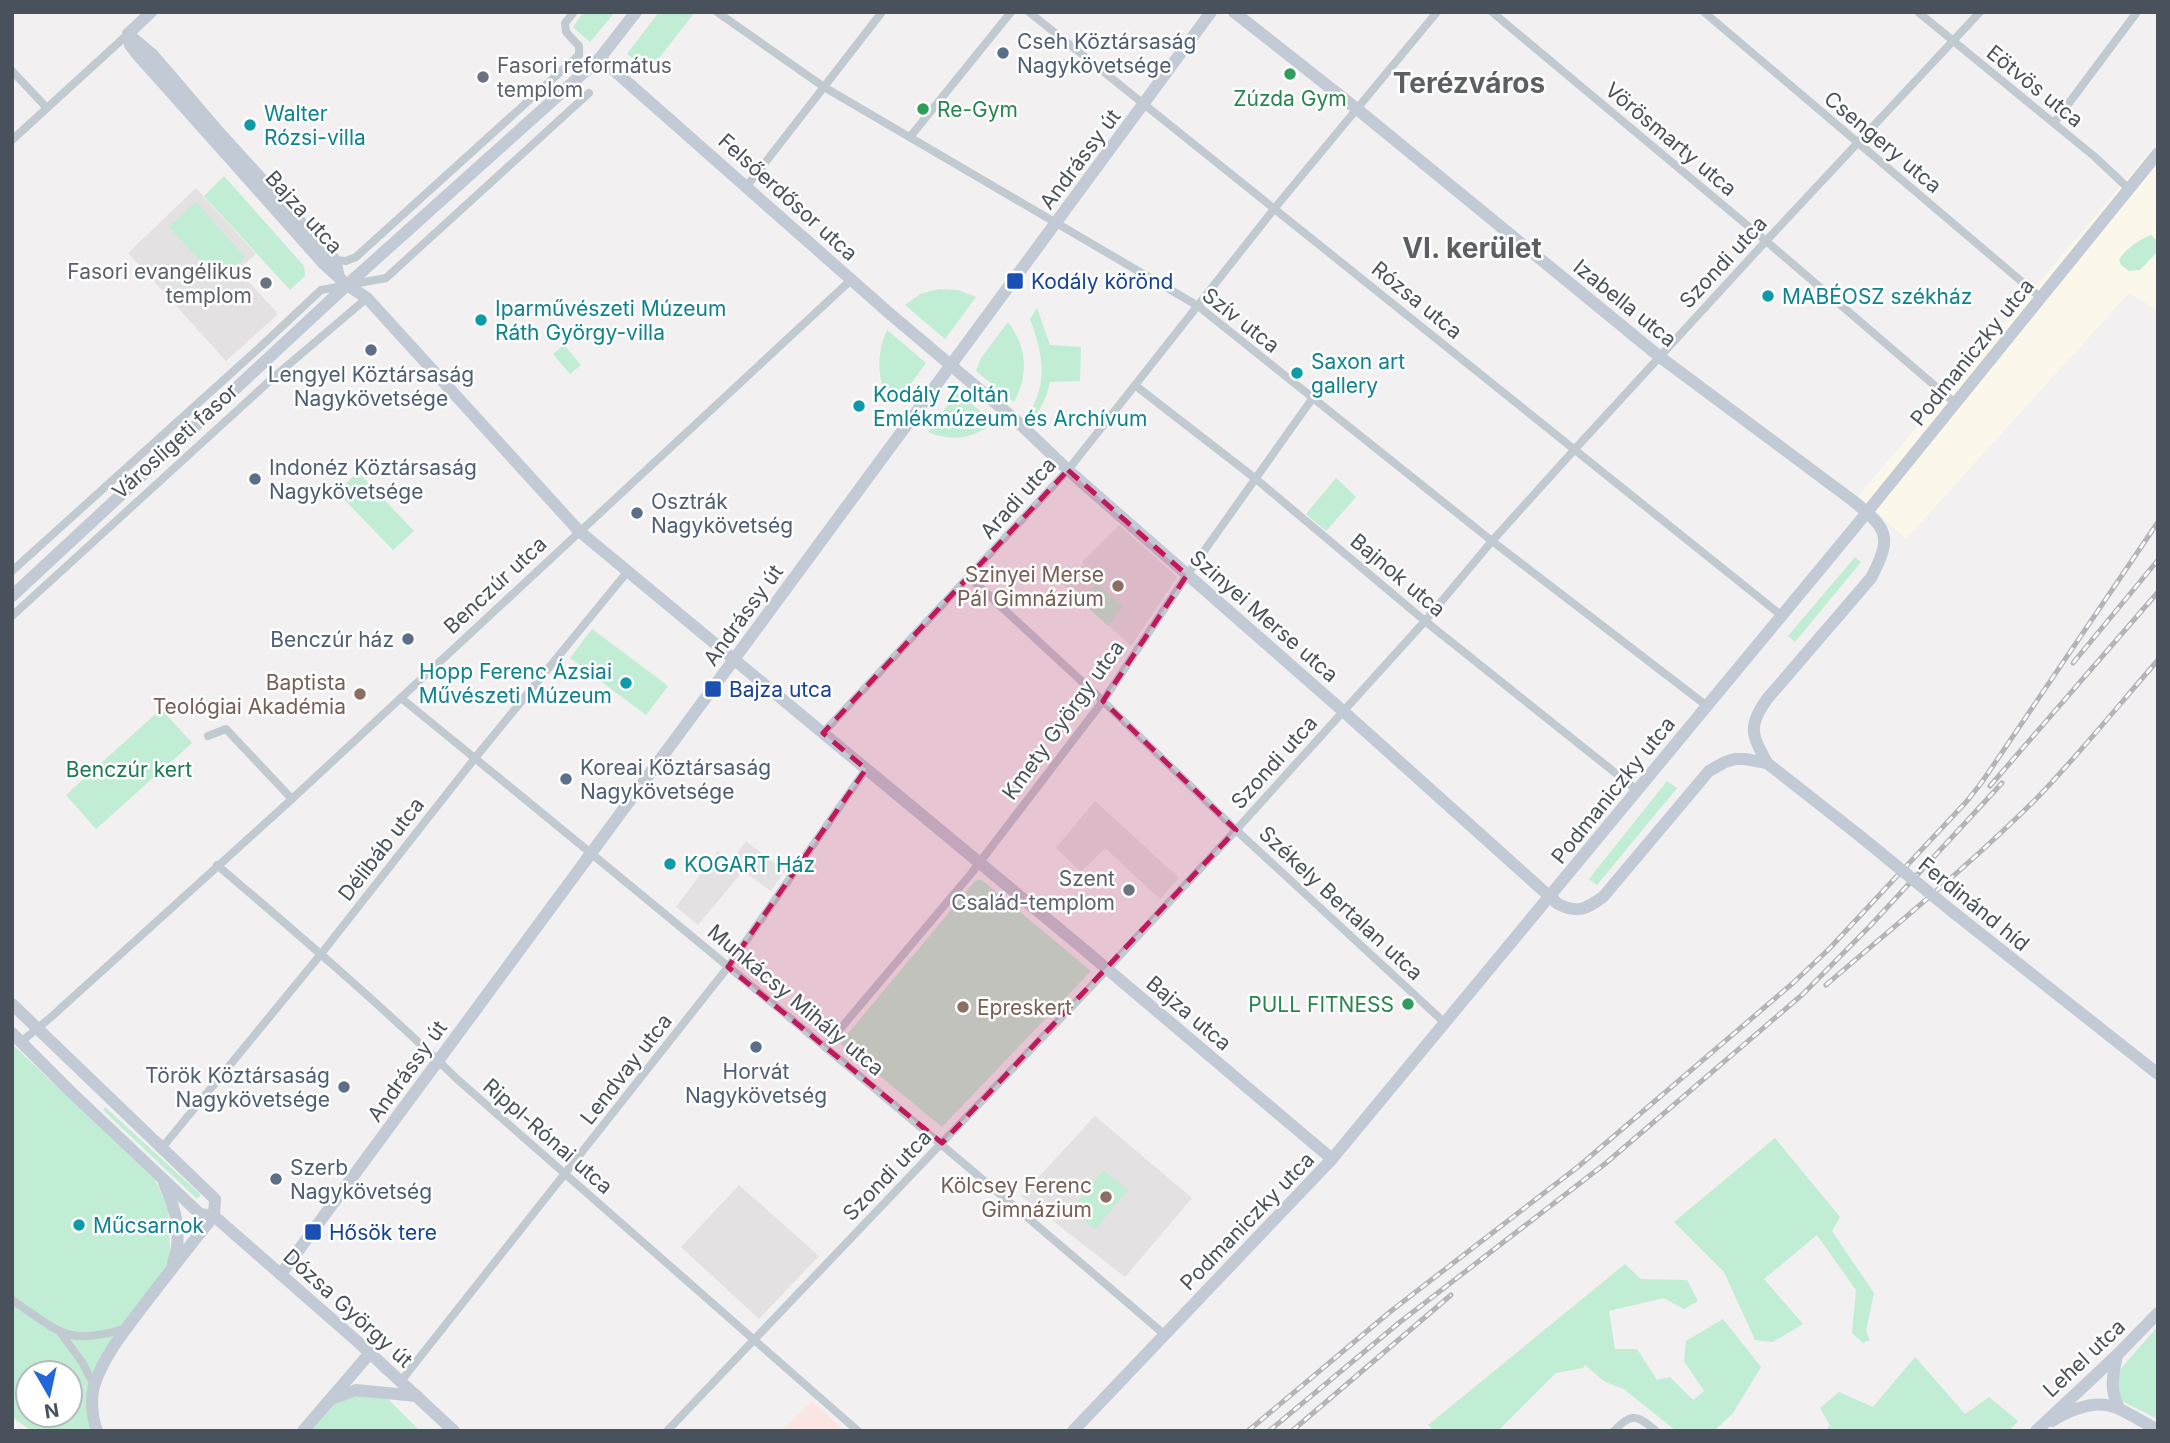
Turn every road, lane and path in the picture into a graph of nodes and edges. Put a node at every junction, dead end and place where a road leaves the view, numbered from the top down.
1 (151, 12) edge
2 (574, 12) edge
3 (636, 12) edge
4 (717, 12) edge
5 (882, 12) edge
6 (1011, 12) edge
7 (1029, 12) edge
8 (1211, 12) edge
9 (1234, 12) edge
10 (1437, 12) edge
11 (1492, 12) edge
12 (1704, 12) edge
13 (1918, 12) edge
14 (1980, 12) edge
15 (2137, 12) edge
16 (128, 34) junction
17 (1953, 42) junction
18 (600, 58) junction
19 (12, 71) edge
20 (824, 87) junction
21 (589, 93) dead end
22 (549, 105) junction
23 (1144, 106) junction
24 (47, 108) junction
25 (1357, 109) junction
26 (561, 118) junction
27 (2054, 123) junction
28 (910, 137) junction
29 (12, 140) edge
30 (1857, 143) junction
31 (2158, 153) edge
32 (747, 186) junction
33 (2129, 189) junction
34 (1274, 209) junction
35 (1057, 223) junction
36 (1766, 241) junction
37 (335, 260) junction
38 (852, 279) junction
39 (343, 281) junction
40 (367, 298) junction
41 (2041, 298) junction
42 (1199, 306) junction
43 (1660, 357) junction
44 (951, 366) junction
45 (1136, 386) junction
46 (1312, 399) junction
47 (1955, 403) junction
48 (1575, 449) junction
49 (1068, 470) junction
50 (1256, 479) junction
51 (1867, 512) junction
52 (579, 531) junction
53 (1492, 541) junction
54 (12, 571) edge
55 (628, 572) junction
56 (1187, 575) junction
57 (970, 577) junction
58 (12, 596) edge
59 (12, 615) edge
60 (1782, 615) junction
61 (1425, 621) junction
62 (735, 659) junction
63 (401, 698) junction
64 (1103, 701) junction
65 (1707, 706) junction
66 (1343, 711) junction
67 (823, 733) junction
68 (208, 736) dead end
69 (475, 758) junction
70 (1769, 765) junction
71 (866, 769) junction
72 (1638, 791) junction
73 (292, 799) junction
74 (1236, 830) junction
75 (592, 853) junction
76 (978, 862) junction
77 (218, 865) junction
78 (1551, 896) junction
79 (321, 954) junction
80 (728, 968) junction
81 (1107, 969) junction
82 (12, 1004) edge
83 (1446, 1023) junction
84 (37, 1028) junction
85 (17, 1037) edge
86 (825, 1047) junction
87 (438, 1061) junction
88 (2158, 1074) edge
89 (942, 1143) junction
90 (161, 1149) junction
91 (1332, 1159) junction
92 (566, 1174) junction
93 (161, 1177) junction
94 (214, 1216) junction
95 (171, 1270) junction
96 (281, 1274) junction
97 (12, 1300) edge
98 (2158, 1313) edge
99 (127, 1328) junction
100 (60, 1332) junction
101 (1165, 1335) junction
102 (754, 1340) junction
103 (370, 1353) junction
104 (2117, 1355) junction
105 (401, 1381) junction
106 (94, 1385) junction
107 (418, 1396) junction
108 (329, 1401) junction
109 (2119, 1408) junction
110 (2158, 1430) edge
111 (97, 1431) edge
112 (303, 1431) edge
113 (454, 1431) edge
114 (667, 1431) edge
115 (858, 1431) edge
116 (1073, 1431) edge
117 (1614, 1431) edge
118 (1656, 1431) edge
119 (2037, 1431) edge

1 - 16 street
2 - 37 street
3 - 18 street, Városligeti fasor
4 - 20 street, Szív utca
5 - 20 street
6 - 28 street
7 - 23 street, Rózsa utca
8 - 23 street, Andrássy út
9 - 25 street, Izabella utca
10 - 25 street, Aradi utca
11 - 36 street, Vörösmarty utca
12 - 30 street, Csengery utca
13 - 17 street, Eötvös utca
14 - 17 street, Szondi utca
15 - 27 street
16 - 24 street
16 - 37 street, Bajza utca
16 - 39 street, Bajza utca
17 - 27 street, Eötvös utca
17 - 30 street, Szondi utca
18 - 22 street, Városligeti fasor
18 - 32 street, Felsőerdősor utca
19 - 24 street
20 - 28 street, Szív utca
20 - 32 street
21 - 26 street, Városligeti fasor
22 - 26 street
22 - 39 street, Városligeti fasor
23 - 34 street, Rózsa utca
23 - 35 street, Andrássy út
24 - 29 street
25 - 34 street, Aradi utca
25 - 43 street, Izabella utca
26 - 39 street, Városligeti fasor
27 - 33 street, Eötvös utca
28 - 35 street, Szív utca
30 - 36 street, Szondi utca
30 - 41 street, Csengery utca
31 - 33 street, Podmaniczky utca
32 - 38 street, Felsőerdősor utca
33 - 41 street, Podmaniczky utca
34 - 42 street, Aradi utca
34 - 48 street, Rózsa utca
35 - 42 street, Szív utca
35 - 44 street, Andrássy út
36 - 43 street, Szondi utca
36 - 47 street, Vörösmarty utca
37 - 39 street, Bajza utca
38 - 44 street, Felsőerdősor utca
38 - 52 street, Benczúr utca
39 - 40 street, Bajza utca
39 - 54 street, Városligeti fasor
39 - 58 street, Városligeti fasor
40 - 52 street, Bajza utca
40 - 59 street, Városligeti fasor
41 - 47 street, Podmaniczky utca
42 - 45 street, Aradi utca
42 - 46 street, Szív utca
43 - 48 street, Szondi utca
43 - 51 street, Izabella utca
44 - 49 street, Szinyei Merse utca
44 - 62 street, Andrássy út
45 - 49 street, Aradi utca
45 - 50 street, Bajnok utca
46 - 50 street, Kmety György utca
46 - 53 street, Szív utca
47 - 51 street, Podmaniczky utca
48 - 53 street, Szondi utca
48 - 60 street, Rózsa utca
49 - 56 street, Szinyei Merse utca
49 - 57 street, Aradi utca
50 - 56 street, Kmety György utca
50 - 61 street, Bajnok utca
51 - 60 street, Podmaniczky utca
51 - 70 street, Ferdinánd híd
52 - 55 street, Bajza utca
52 - 63 street, Benczúr utca
53 - 61 street, Szondi utca
53 - 65 street, Szív utca
55 - 62 street, Bajza utca
55 - 69 street, Délibáb utca
56 - 64 street, Kmety György utca
56 - 66 street, Szinyei Merse utca
57 - 64 street, Székely Bertalan utca
57 - 67 street, Aradi utca
60 - 65 street, Podmaniczky utca
61 - 66 street, Szondi utca
61 - 72 street, Bajnok utca
62 - 67 street, Bajza utca
62 - 75 street, Andrássy út
63 - 69 street, Munkácsy Mihály utca
63 - 73 street, Benczúr utca
64 - 74 street, Székely Bertalan utca
64 - 76 street, Kmety György utca
65 - 72 street, Podmaniczky utca
66 - 74 street, Szondi utca
66 - 78 street, Szinyei Merse utca
67 - 71 street, Bajza utca
68 - 73 street
69 - 75 street, Munkácsy Mihály utca
69 - 79 street, Délibáb utca
70 - 78 street
70 - 88 street, Ferdinánd híd, bridge
71 - 76 street, Bajza utca
71 - 80 street, Lendvay utca
72 - 78 street, Podmaniczky utca
73 - 77 street, Benczúr utca
74 - 81 street, Szondi utca
74 - 83 street, Székely Bertalan utca
75 - 80 street, Munkácsy Mihály utca
75 - 87 street, Andrássy út
76 - 81 street, Bajza utca
76 - 86 street, Kmety György utca
77 - 79 street, Rippl-Rónai utca
77 - 84 street, Benczúr utca
78 - 83 street, Podmaniczky utca
79 - 87 street, Rippl-Rónai utca
79 - 90 street, Délibáb utca
80 - 86 street, Munkácsy Mihály utca
80 - 92 street, Lendvay utca
81 - 89 street, Szondi utca
81 - 91 street, Bajza utca
82 - 84 street, Dózsa György út
83 - 91 street, Podmaniczky utca
84 - 85 street, Benczúr utca
84 - 90 street, Dózsa György út
85 - 93 street, Dózsa György út
86 - 89 street, Munkácsy Mihály utca
87 - 92 street, Rippl-Rónai utca
87 - 96 street, Andrássy út
89 - 101 street, Munkácsy Mihály utca
89 - 102 street, Szondi utca
90 - 94 street, Dózsa György út
91 - 101 street, Podmaniczky utca
92 - 102 street, Rippl-Rónai utca
92 - 105 street, Lendvay utca
93 - 94 street, Dózsa György út
93 - 95 street
94 - 95 street
94 - 96 street, Dózsa György út
95 - 99 street
96 - 103 street, Dózsa György út
97 - 100 street
98 - 104 street, Lehel utca
99 - 100 street
99 - 106 street
100 - 106 street
101 - 116 street, Podmaniczky utca
102 - 114 street, Szondi utca
102 - 115 street, Rippl-Rónai utca
103 - 105 street, Dózsa György út
103 - 108 street
104 - 109 street
104 - 119 street, Lehel utca
105 - 107 street, Dózsa György út
106 - 111 street
107 - 108 street
107 - 113 street, Dózsa György út
108 - 112 street
109 - 110 street
109 - 119 street
117 - 118 street

